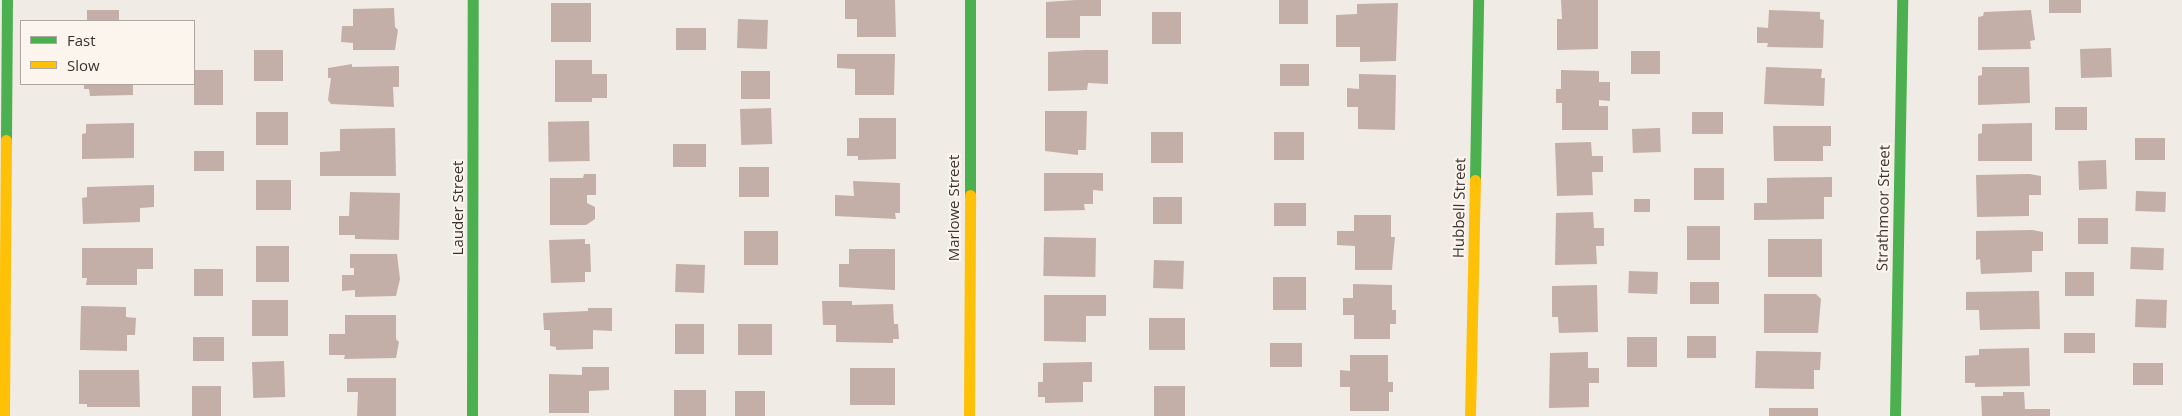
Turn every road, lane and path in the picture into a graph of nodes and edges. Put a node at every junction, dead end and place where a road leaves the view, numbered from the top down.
1 (7, 0) edge
2 (473, 0) edge
3 (970, 0) edge
4 (1478, 0) edge
5 (1902, 0) edge
6 (4, 416) edge
7 (472, 416) edge
8 (969, 416) edge
9 (1470, 416) edge
10 (1895, 416) edge

1 - 6 street
2 - 7 street, Lauder Street
3 - 8 street, Marlowe Street
4 - 9 street, Hubbell Street
5 - 10 street, Strathmoor Street

